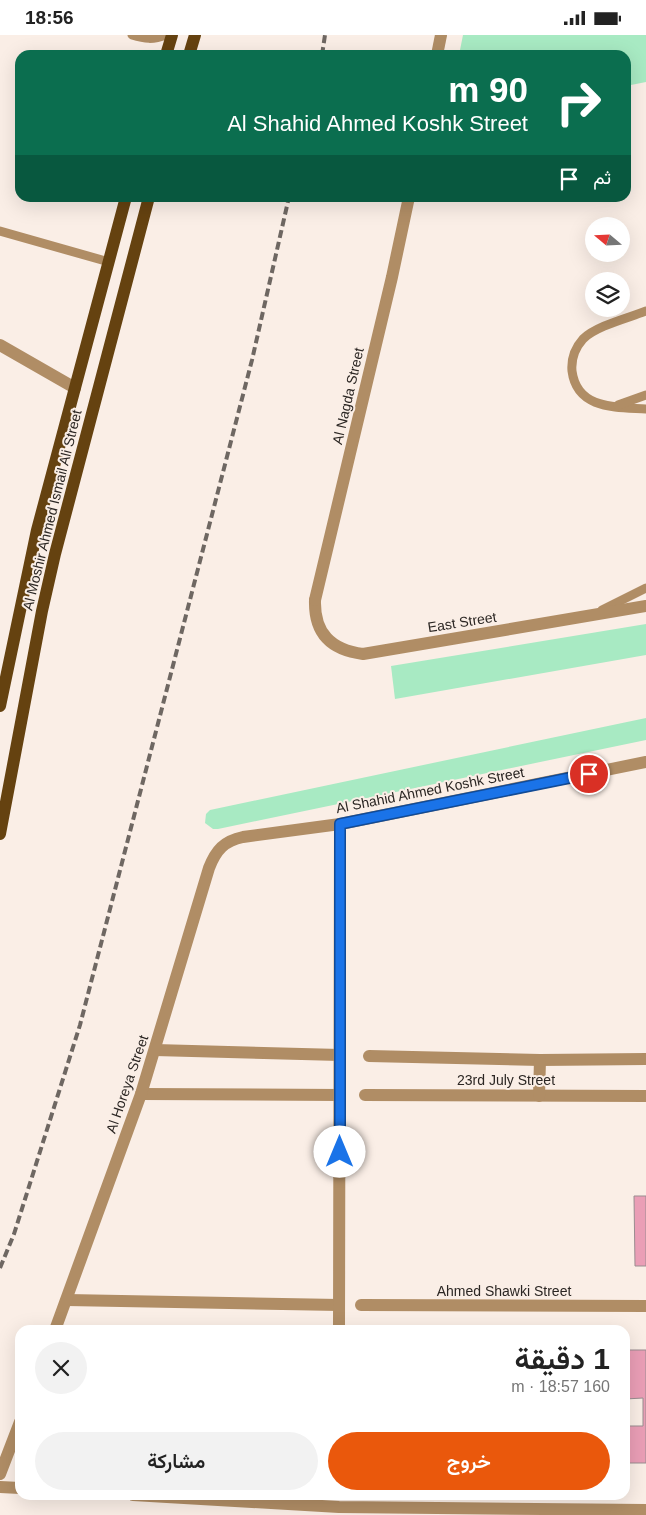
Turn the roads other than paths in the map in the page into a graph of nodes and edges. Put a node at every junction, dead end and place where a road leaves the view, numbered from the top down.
1 (132, 35) edge
2 (166, 35) edge
3 (172, 35) edge
4 (194, 35) edge
5 (441, 35) edge
6 (168, 50) edge
7 (190, 50) edge
8 (438, 50) edge
9 (125, 202) edge
10 (148, 202) edge
11 (408, 202) edge
12 (0, 231) edge
13 (109, 262) junction
14 (130, 267) junction
15 (646, 311) edge
16 (0, 345) edge
17 (75, 388) junction
18 (646, 395) edge
19 (615, 407) junction
20 (646, 409) edge
21 (646, 588) edge
22 (315, 600) joint
23 (20, 605) junction
24 (646, 607) edge
25 (42, 611) junction
26 (591, 616) junction
27 (0, 706) edge
28 (646, 762) edge
29 (340, 824) junction
30 (0, 834) edge
31 (221, 846) joint
32 (155, 1050) junction
33 (340, 1055) junction
34 (369, 1056) dead end
35 (646, 1059) edge
36 (540, 1060) junction
37 (141, 1094) junction
38 (340, 1095) junction
39 (365, 1095) dead end
40 (539, 1096) junction
41 (646, 1096) edge
42 (67, 1300) junction
43 (339, 1305) junction
44 (361, 1305) dead end
45 (646, 1306) edge
46 (57, 1325) edge
47 (339, 1325) edge
48 (15, 1435) edge
49 (0, 1474) edge
50 (0, 1487) edge
51 (15, 1488) edge
52 (304, 1500) edge
53 (339, 1501) edge
54 (646, 1510) edge

1 - 2 lane
3 - 6 main road
4 - 7 main road
5 - 8 street
9 - 13 main road, Al Moshir Ahmed Ismail Ali Street
10 - 14 main road, Al Moshir Ahmed Ismail Ali Street
11 - 22 street, Al Nagda Street
12 - 13 lane
13 - 14 main road
13 - 17 main road, Al Moshir Ahmed Ismail Ali Street
14 - 25 main road, Al Moshir Ahmed Ismail Ali Street
15 - 19 lane
16 - 17 street
17 - 23 main road, Al Moshir Ahmed Ismail Ali Street
18 - 19 lane
19 - 20 lane
21 - 26 lane
22 - 26 street, East Street
23 - 25 main road
23 - 27 main road, Al Moshir Ahmed Ismail Ali Street
24 - 26 street, East Street
25 - 30 main road, Al Moshir Ahmed Ismail Ali Street
28 - 29 street, Al Shahid Ahmed Koshk Street
29 - 31 street, Al Shahid Ahmed Koshk Street
29 - 33 street
31 - 32 street, Al Horeya Street
32 - 33 street
32 - 37 street, Al Horeya Street
33 - 38 street
34 - 36 street, 23rd July Street
35 - 36 street, 23rd July Street
36 - 40 street
37 - 38 street
37 - 42 street, Al Horeya Street
38 - 43 street
39 - 40 street, 23rd July Street
40 - 41 street, 23rd July Street
42 - 43 street
42 - 46 street, Al Horeya Street
43 - 47 street
44 - 45 street, Ahmed Shawki Street
48 - 49 street
50 - 51 street
52 - 53 street
53 - 54 street

